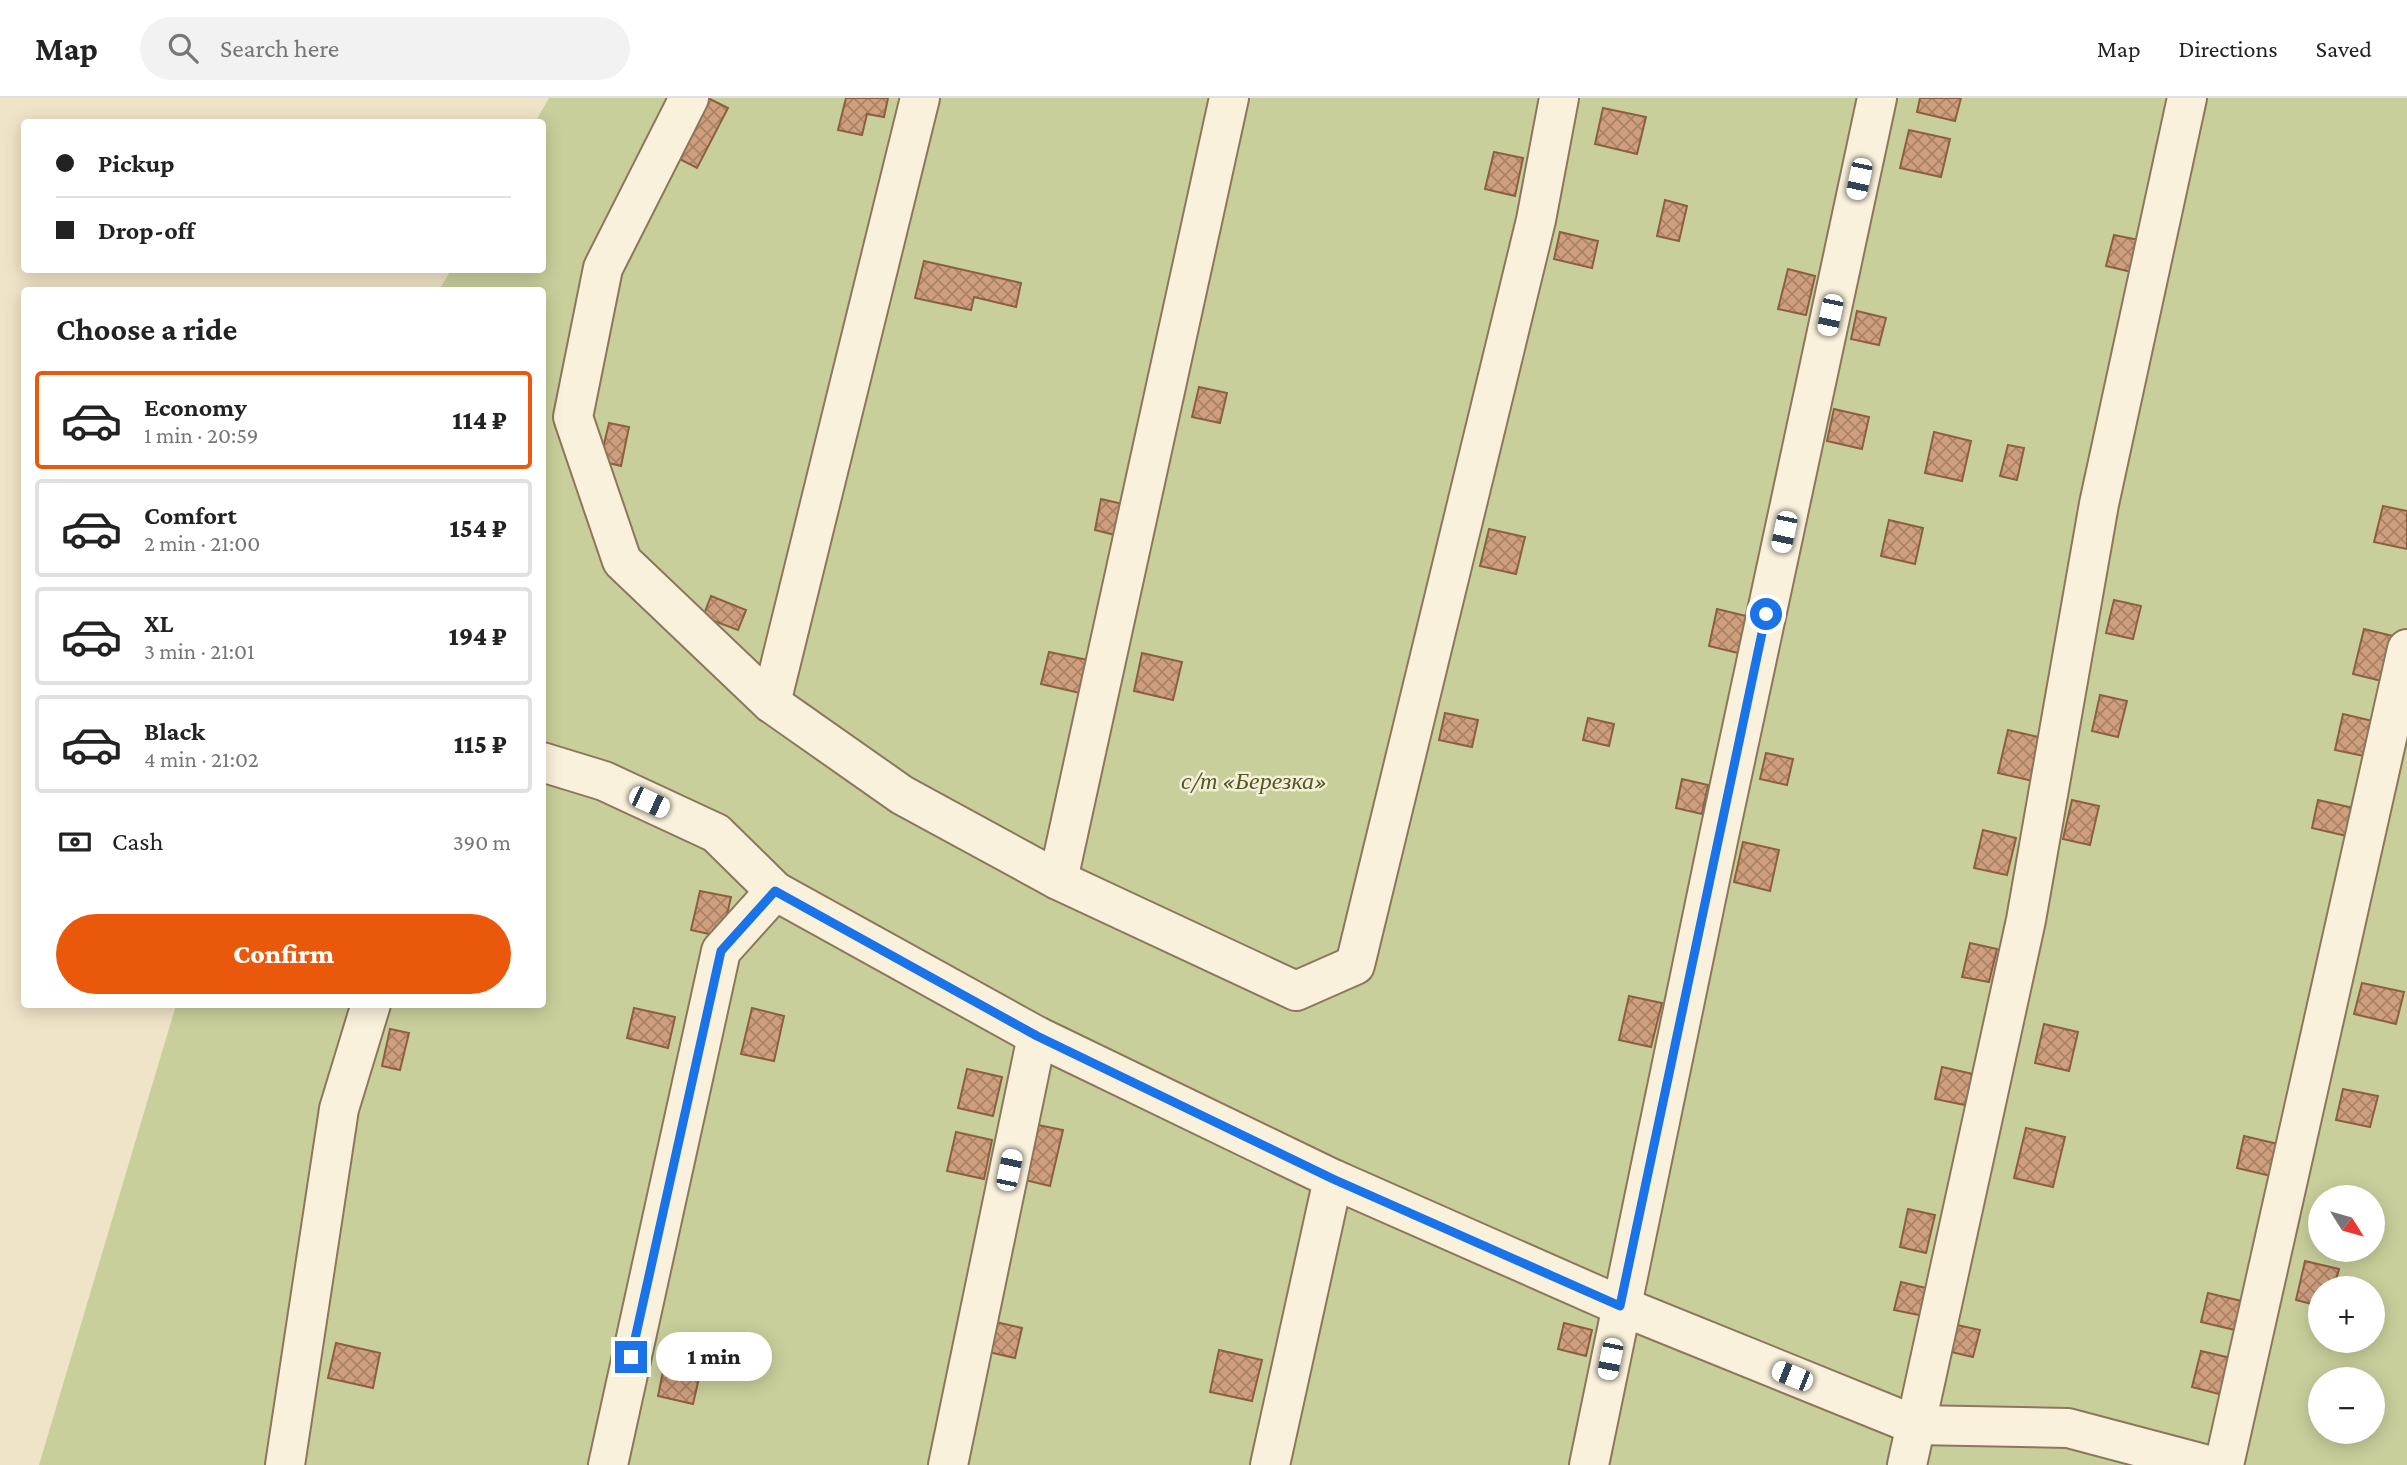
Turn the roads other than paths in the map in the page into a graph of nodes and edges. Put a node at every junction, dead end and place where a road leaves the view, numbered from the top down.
1 (689, 98) edge
2 (920, 98) edge
3 (1229, 98) edge
4 (1559, 98) edge
5 (1877, 98) edge
6 (2187, 98) edge
7 (2407, 649) edge
8 (771, 703) junction
9 (546, 763) edge
10 (1058, 880) junction
11 (775, 891) junction
12 (370, 1008) edge
13 (1037, 1036) junction
14 (1333, 1179) junction
15 (1620, 1306) junction
16 (1915, 1425) junction
17 (285, 1465) edge
18 (608, 1465) edge
19 (948, 1465) edge
20 (1270, 1465) edge
21 (1589, 1465) edge
22 (1906, 1465) edge
23 (2208, 1465) edge
24 (2224, 1465) edge

1 - 8 lane
2 - 8 lane
3 - 10 lane
4 - 10 lane
5 - 15 lane
6 - 16 lane
7 - 24 lane
8 - 10 lane
9 - 11 lane
11 - 13 lane
11 - 18 lane
12 - 17 lane
13 - 14 lane
13 - 19 lane
14 - 15 lane
14 - 20 lane
15 - 16 lane
15 - 21 lane
16 - 22 lane
16 - 23 lane

